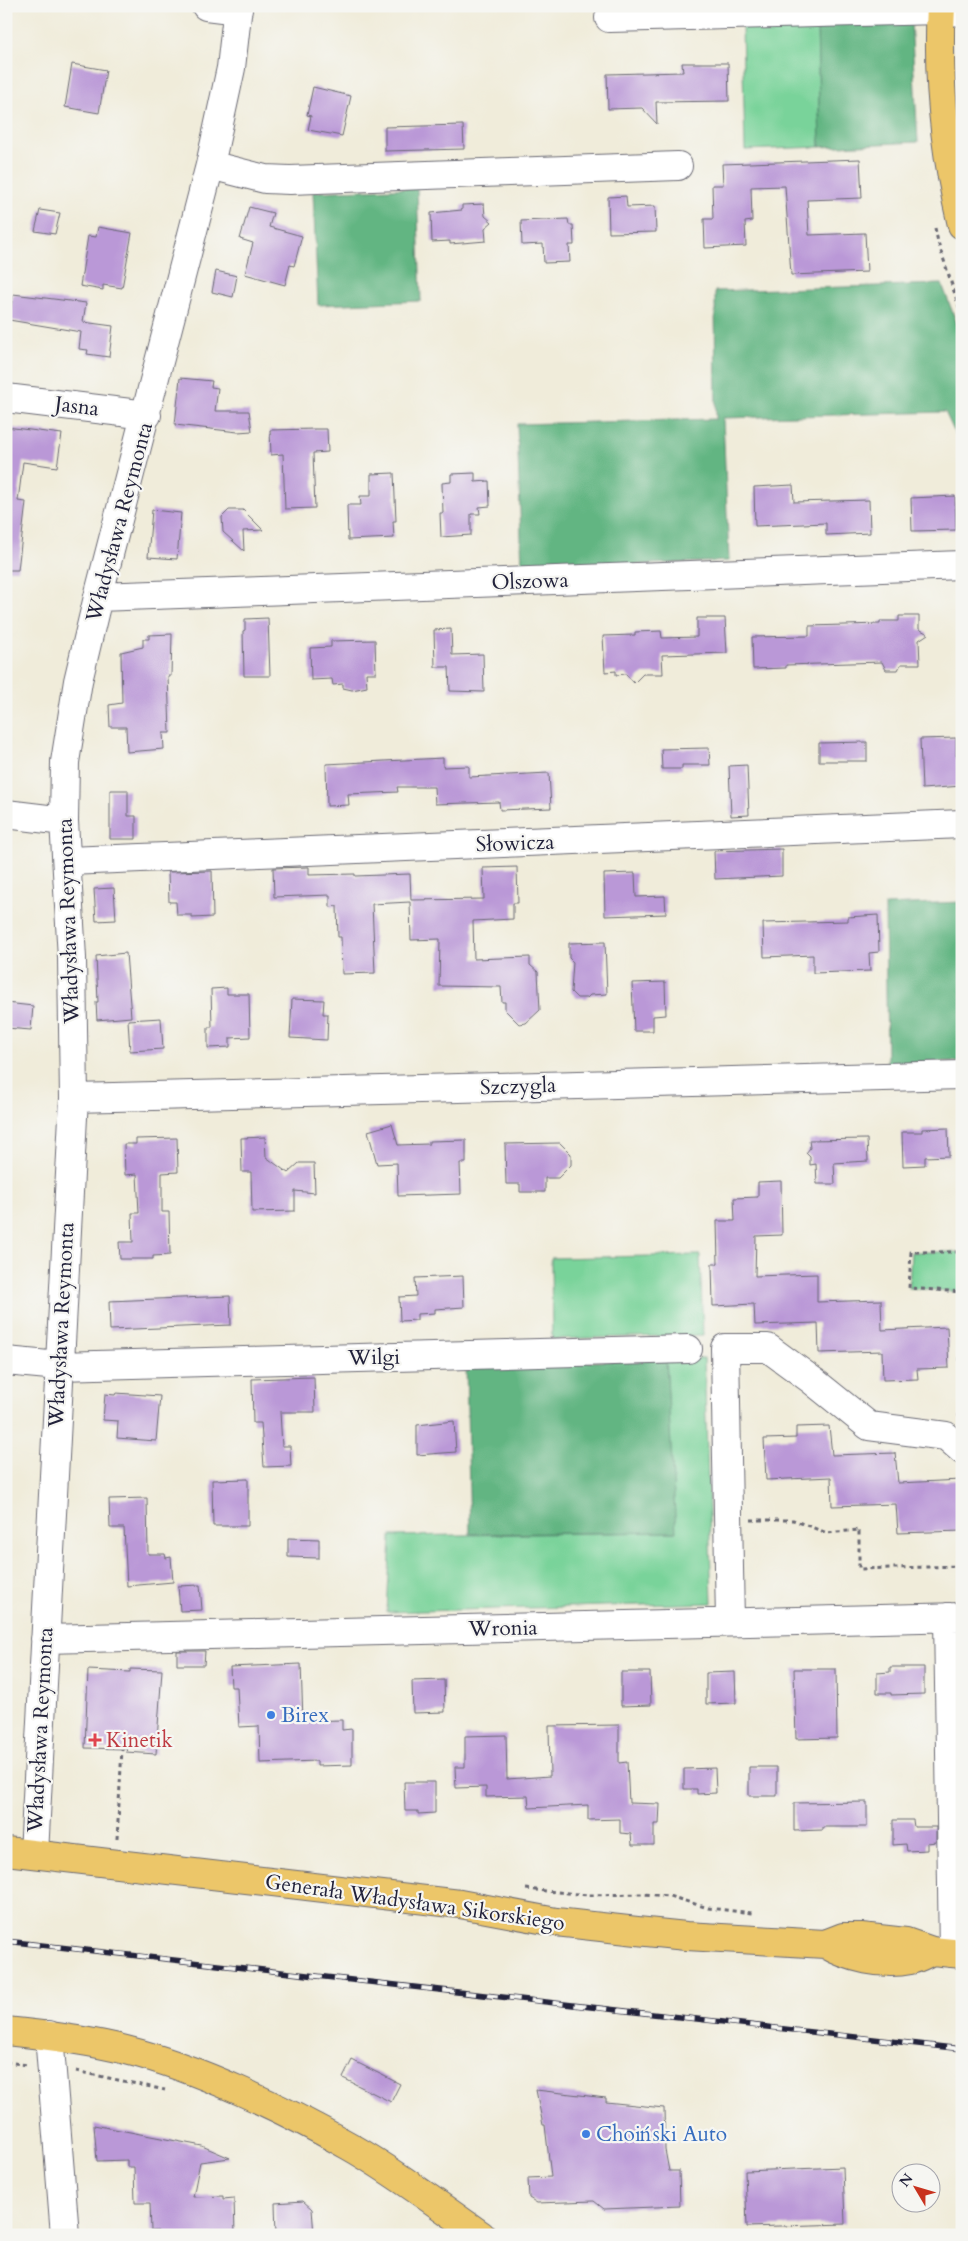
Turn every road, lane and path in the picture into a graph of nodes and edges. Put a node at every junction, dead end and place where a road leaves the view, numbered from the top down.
1 (206, 6) edge
2 (238, 8) edge
3 (948, 10) edge
4 (609, 18) dead end
5 (210, 165) junction
6 (678, 166) dead end
7 (962, 225) edge
8 (6, 398) edge
9 (147, 415) junction
10 (962, 565) edge
11 (98, 597) junction
12 (6, 814) edge
13 (64, 821) junction
14 (962, 824) edge
15 (68, 860) junction
16 (962, 1075) edge
17 (74, 1098) junction
18 (962, 1292) edge
19 (961, 1312) edge
20 (688, 1349) dead end
21 (6, 1361) edge
22 (59, 1366) junction
23 (960, 1449) edge
24 (728, 1520) junction
25 (962, 1566) edge
26 (955, 1617) edge
27 (730, 1622) junction
28 (45, 1639) junction
29 (122, 1749) dead end
30 (116, 1839) dead end
31 (6, 1851) edge
32 (34, 1854) junction
33 (520, 1889) dead end
34 (753, 1913) dead end
35 (949, 1952) edge
36 (6, 2031) edge
37 (49, 2035) junction
38 (6, 2062) edge
39 (36, 2066) dead end
40 (68, 2070) dead end
41 (171, 2091) dead end
42 (65, 2235) edge
43 (481, 2235) edge

1 - 2 street
2 - 5 street, Władysława Reymonta
3 - 4 street
3 - 7 main road
5 - 6 street
5 - 9 street, Władysława Reymonta
8 - 9 street, Jasna
9 - 11 street, Władysława Reymonta
10 - 11 street, Olszowa
11 - 13 street, Władysława Reymonta
12 - 13 street
13 - 15 street, Władysława Reymonta
14 - 15 street, Słowicza
15 - 17 street, Władysława Reymonta
16 - 17 street, Szczygla
17 - 22 street, Władysława Reymonta
18 - 18 path
18 - 19 path
19 - 23 path
20 - 22 street, Wilgi
21 - 22 street, Wilgi
22 - 28 street, Władysława Reymonta
23 - 24 street
24 - 25 path
24 - 27 street
26 - 27 street, Wronia
26 - 35 street
27 - 28 street, Wronia
28 - 32 street, Władysława Reymonta
29 - 30 path
31 - 32 main road, Generała Władysława Sikorskiego
32 - 35 main road, Generała Władysława Sikorskiego
33 - 34 path
36 - 37 main road
37 - 42 street
37 - 43 main road
38 - 39 path
40 - 41 path

